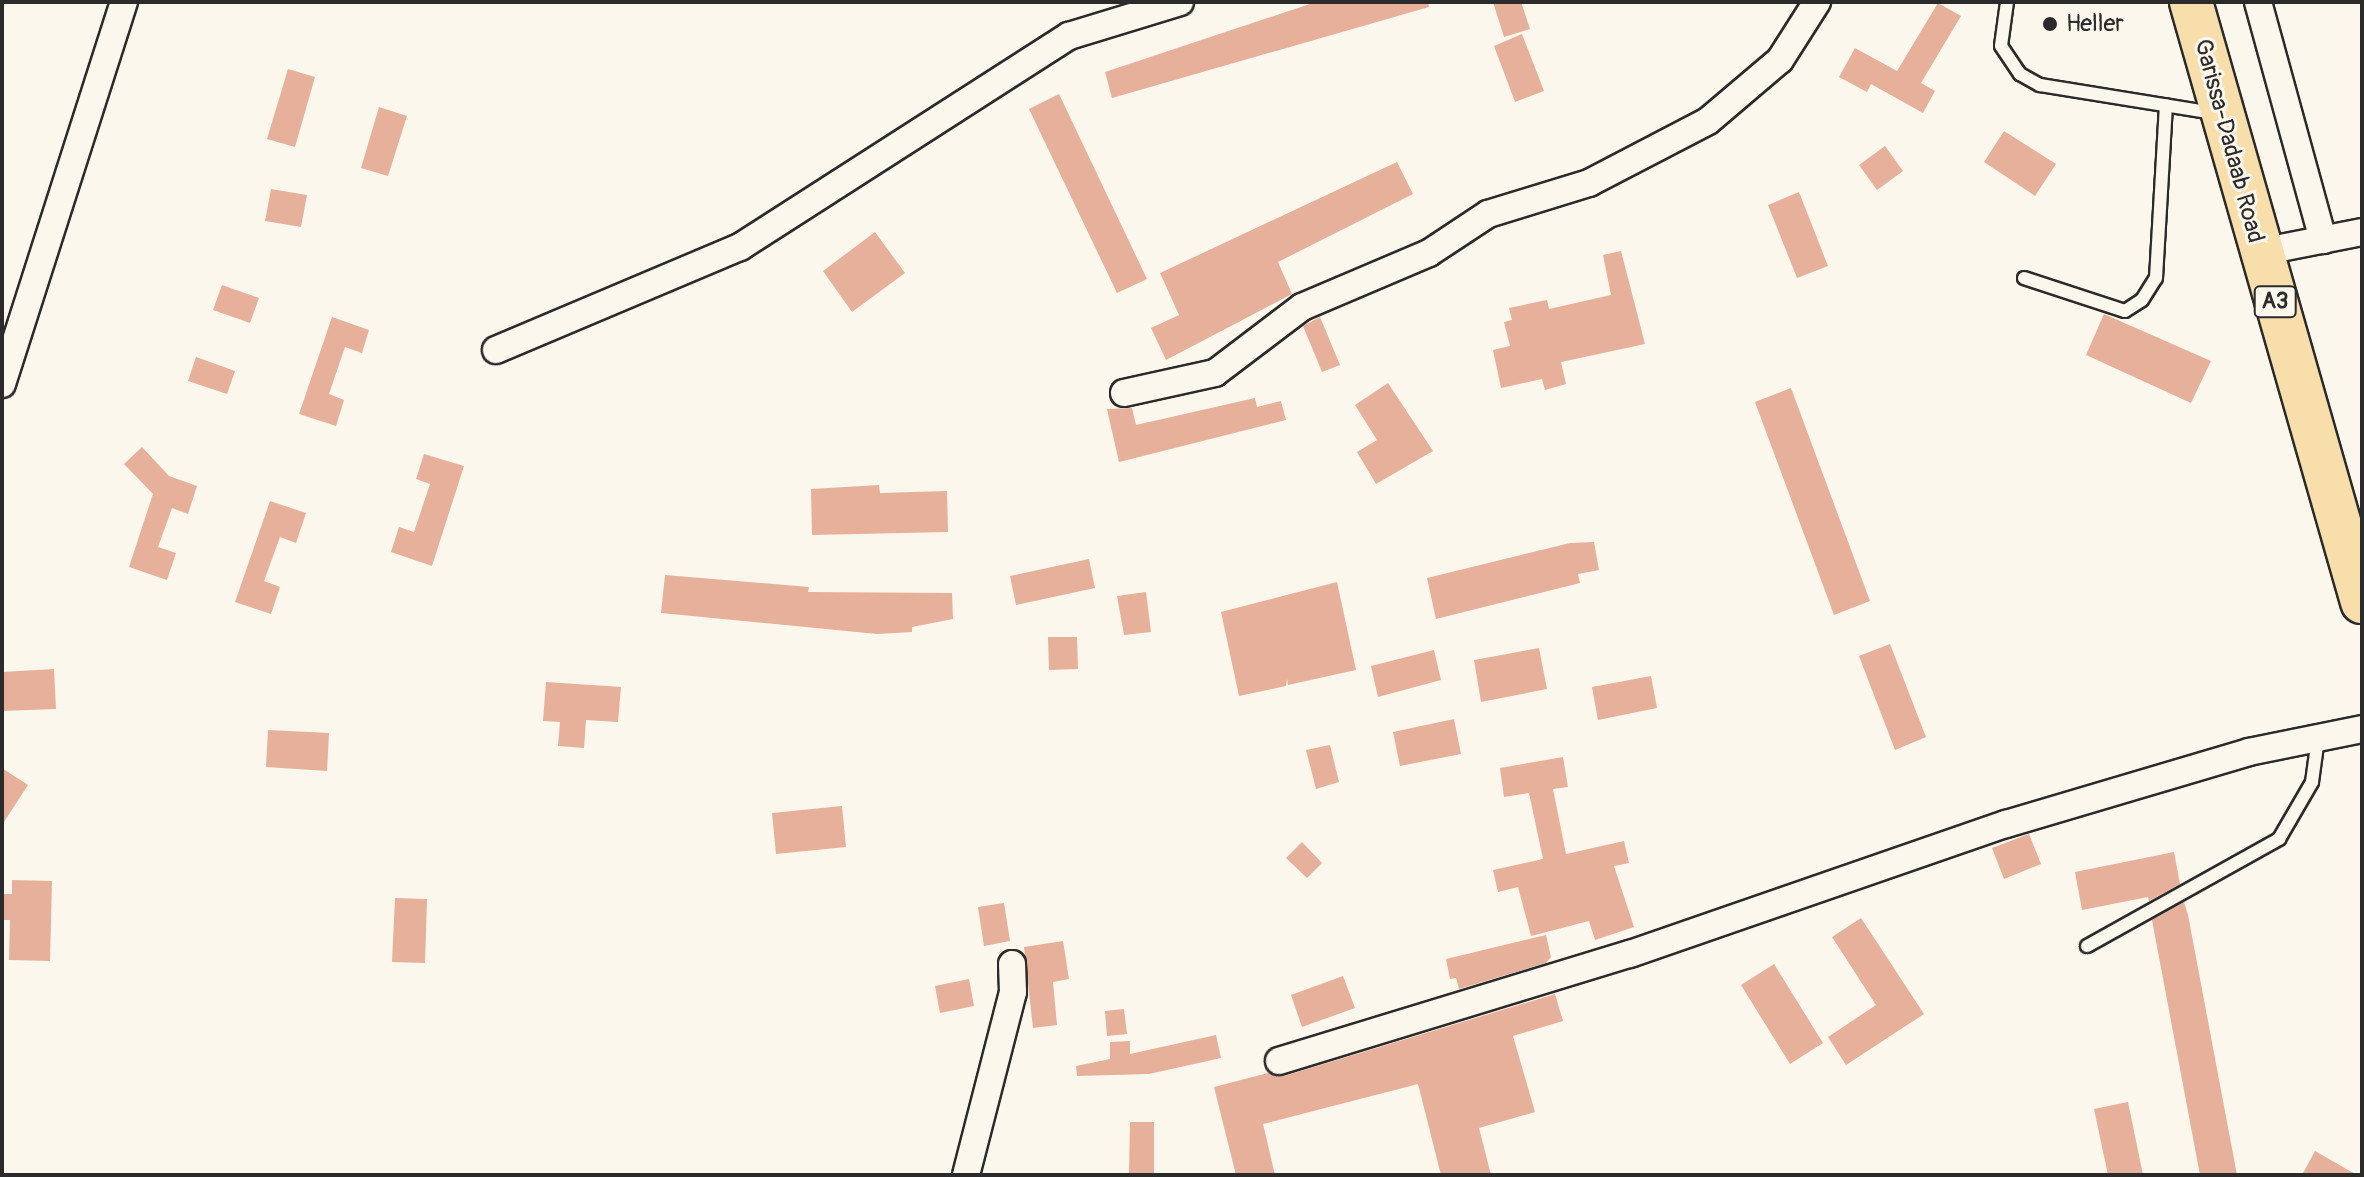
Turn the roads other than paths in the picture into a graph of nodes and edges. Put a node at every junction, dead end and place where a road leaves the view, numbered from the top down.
1 (124, 2) edge
2 (1180, 2) edge
3 (1817, 2) edge
4 (2007, 2) edge
5 (2191, 2) edge
6 (2258, 2) edge
7 (2166, 105) junction
8 (2222, 114) junction
9 (2362, 232) edge
10 (2323, 240) junction
11 (2260, 252) junction
12 (2024, 278) dead end
13 (496, 350) dead end
14 (2, 384) edge
15 (1124, 393) dead end
16 (2362, 602) edge
17 (2362, 729) edge
18 (2318, 738) junction
19 (2087, 946) dead end
20 (1012, 964) dead end
21 (1279, 1061) dead end
22 (966, 1175) edge

1 - 14 street
2 - 13 street
3 - 15 street
4 - 7 lane
5 - 8 highway, Garissa-Dadaab Road / A3
6 - 10 street
7 - 8 lane
7 - 12 lane
8 - 11 highway, Garissa-Dadaab Road / A3
9 - 10 street
10 - 11 street
11 - 16 highway, Garissa-Dadaab Road / A3
17 - 18 street
18 - 19 lane
18 - 21 street
20 - 22 street

